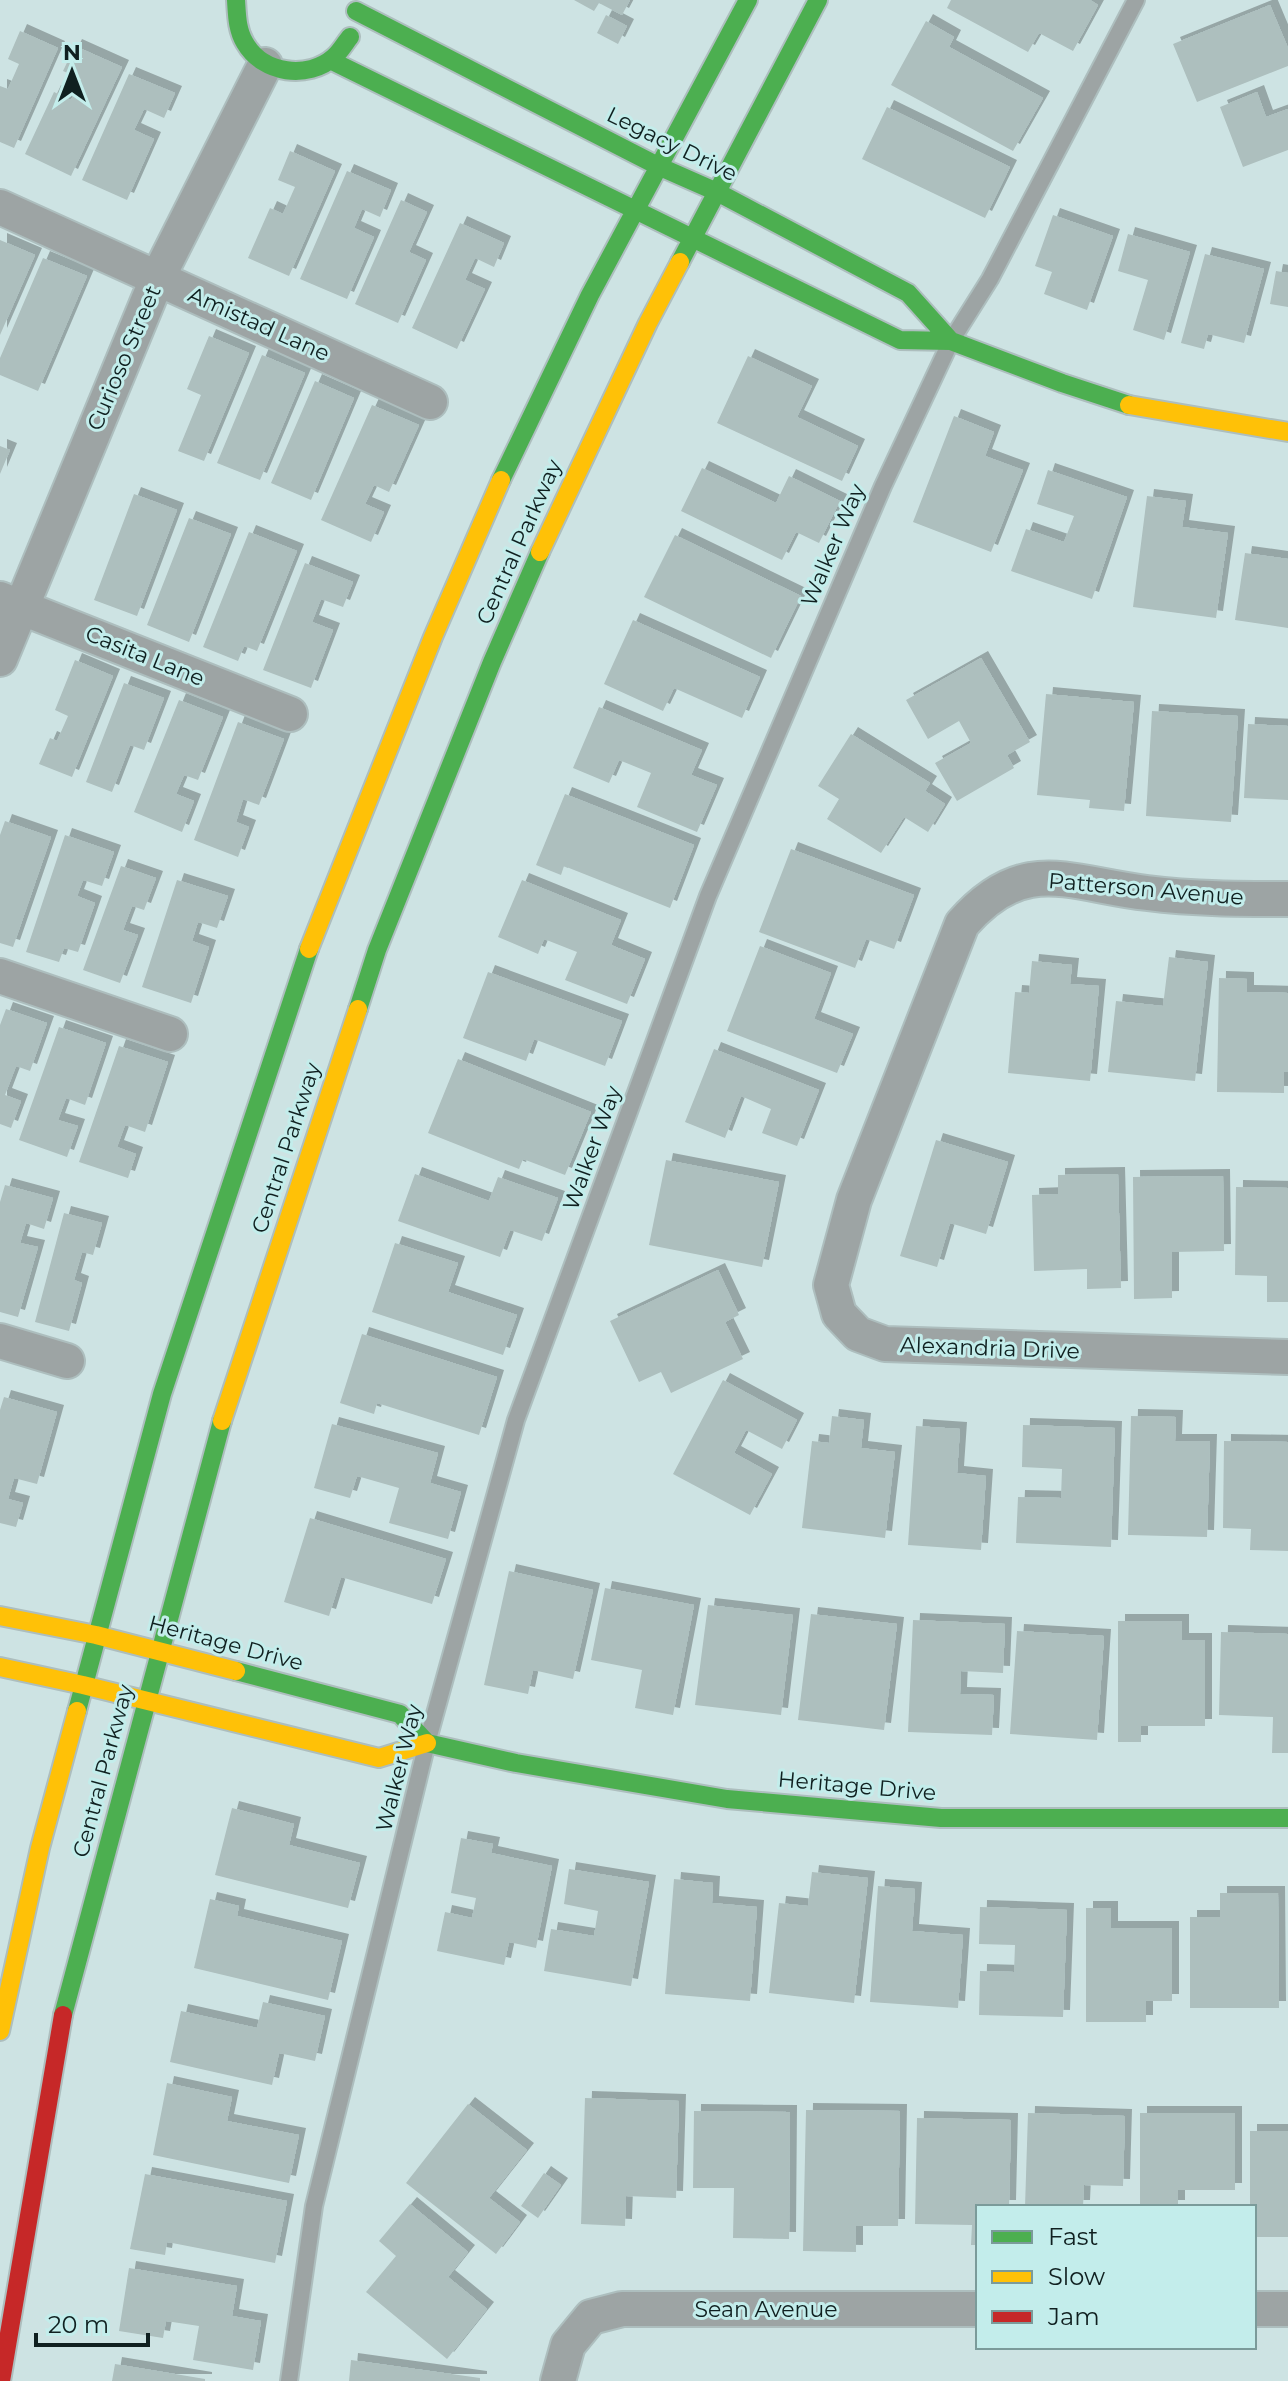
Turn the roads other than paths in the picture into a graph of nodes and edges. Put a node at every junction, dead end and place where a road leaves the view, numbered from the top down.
1 (236, 0) edge
2 (748, 0) edge
3 (818, 0) edge
4 (1136, 0) edge
5 (356, 5) edge
6 (332, 61) junction
7 (265, 65) junction
8 (658, 166) junction
9 (717, 192) junction
10 (0, 207) edge
11 (635, 210) junction
12 (693, 237) junction
13 (157, 279) junction
14 (951, 341) junction
15 (430, 402) dead end
16 (1288, 432) edge
17 (10, 603) edge
18 (0, 659) edge
19 (290, 714) dead end
20 (1006, 887) joint
21 (1288, 899) edge
22 (0, 976) edge
23 (170, 1034) dead end
24 (0, 1341) edge
25 (1288, 1357) edge
26 (67, 1361) dead end
27 (0, 1616) edge
28 (96, 1635) junction
29 (161, 1651) junction
30 (0, 1667) edge
31 (83, 1685) junction
32 (148, 1702) junction
33 (427, 1743) junction
34 (1288, 1818) edge
35 (0, 2031) edge
36 (976, 2309) edge
37 (1256, 2309) edge
38 (1288, 2309) edge
39 (1, 2381) edge
40 (289, 2381) edge
41 (558, 2381) edge

1 - 7 main road
2 - 8 main road, Central Parkway
3 - 9 main road, Central Parkway
4 - 14 lane, Walker Way
5 - 6 main road
5 - 8 main road, Legacy Drive
6 - 7 main road
6 - 11 main road, Legacy Drive
7 - 13 street, Curioso Street
8 - 9 main road, Legacy Drive
8 - 11 main road, Central Parkway
9 - 12 main road, Central Parkway
9 - 14 main road, Legacy Drive
10 - 13 street, Amistad Lane
11 - 12 main road, Legacy Drive
11 - 28 main road, Central Parkway
12 - 14 main road, Legacy Drive
12 - 29 main road, Central Parkway
13 - 15 street, Amistad Lane
13 - 17 street, Curioso Street
14 - 16 main road, Legacy Drive
14 - 33 lane, Walker Way
17 - 18 street, Curioso Street
17 - 19 street, Casita Lane
20 - 21 street, Patterson Avenue
20 - 25 street, Alexandria Drive
22 - 23 street
24 - 26 street
27 - 28 main road, Heritage Drive
28 - 29 main road, Heritage Drive
28 - 31 main road, Central Parkway
29 - 32 main road, Central Parkway
29 - 33 main road, Heritage Drive
30 - 31 main road
31 - 32 main road
31 - 35 main road, Central Parkway
32 - 33 main road
32 - 39 main road, Central Parkway
33 - 34 main road, Heritage Drive
33 - 40 lane, Walker Way
36 - 41 street, Sean Avenue
37 - 38 street

